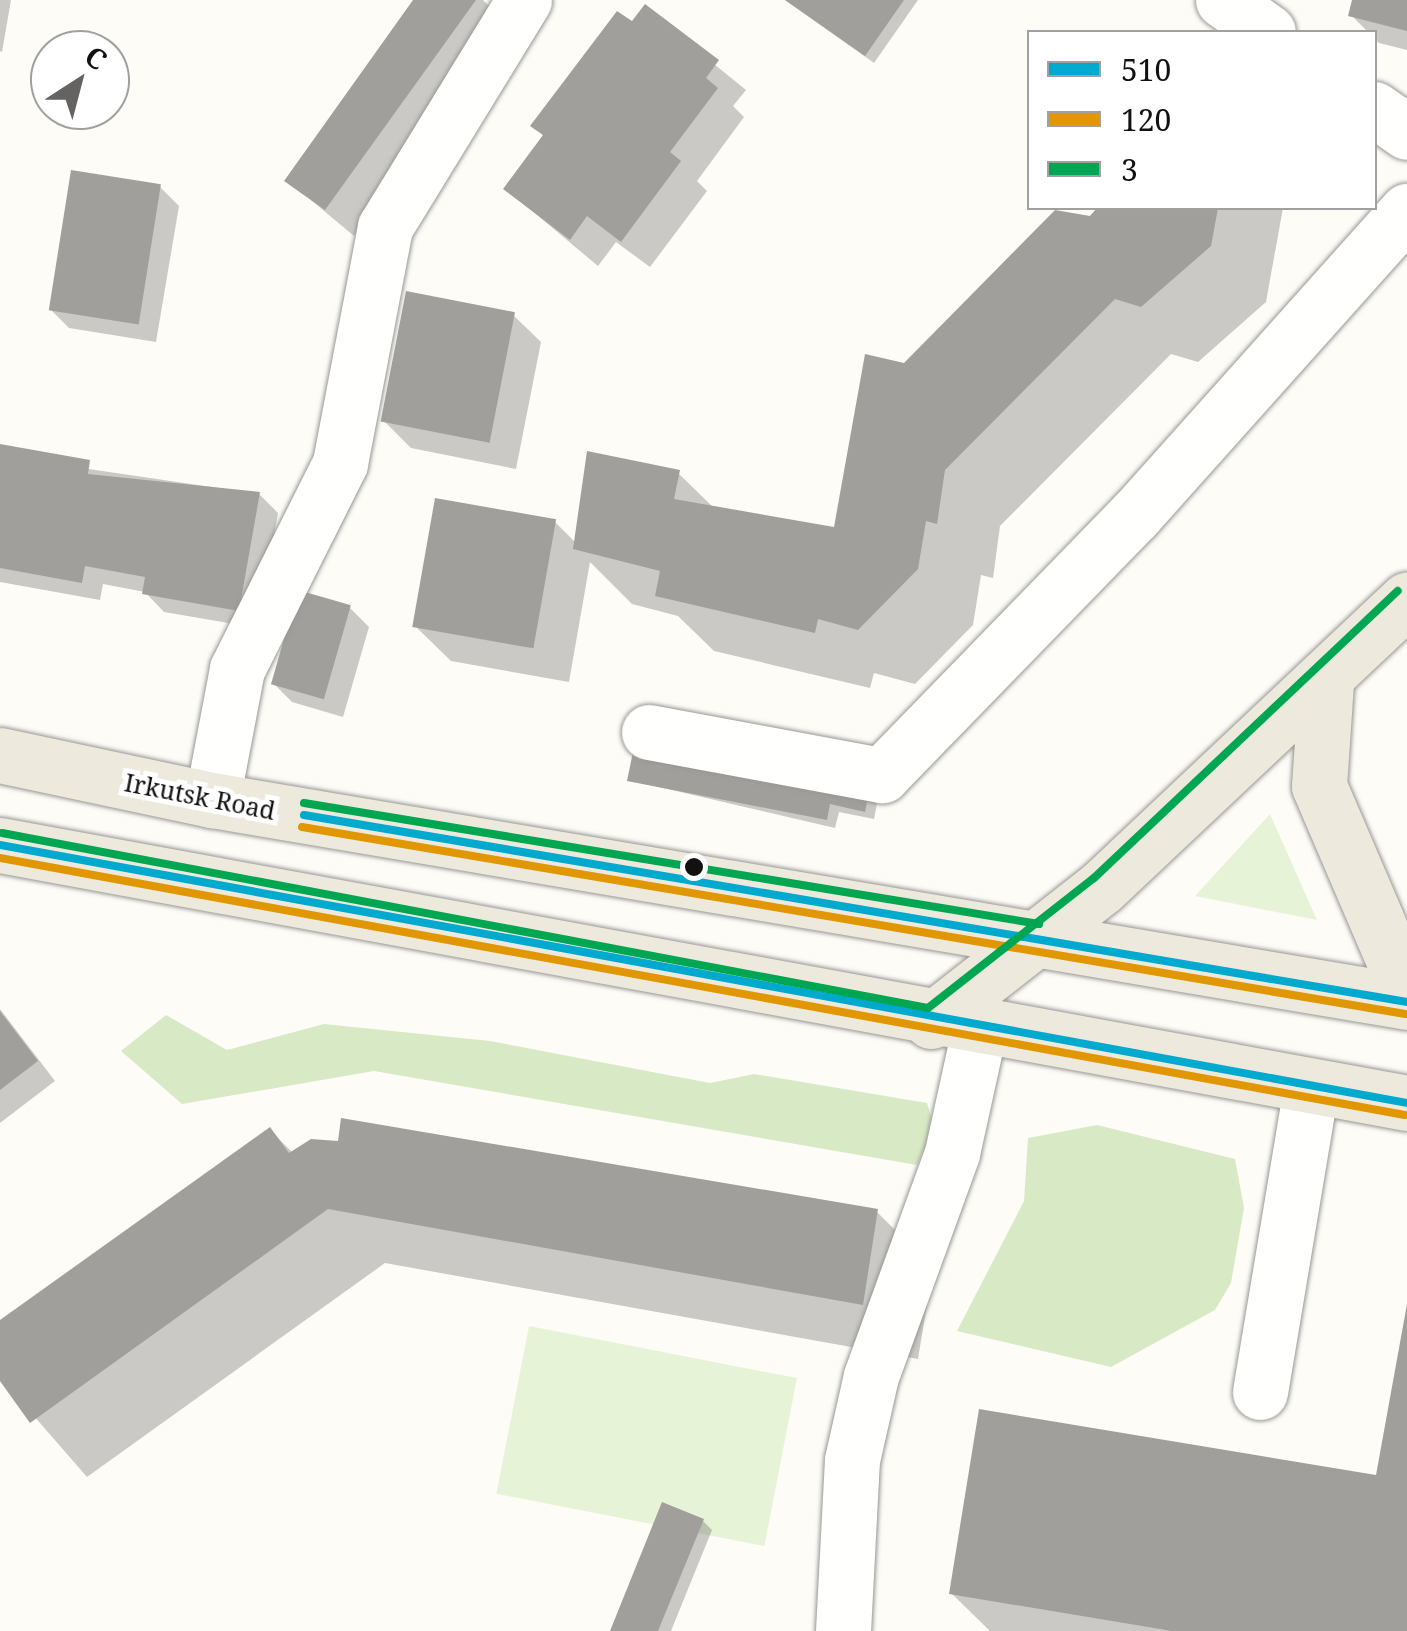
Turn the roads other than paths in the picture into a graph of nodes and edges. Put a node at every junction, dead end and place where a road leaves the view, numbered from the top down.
1 (524, 0) edge
2 (1223, 0) edge
3 (1265, 30) edge
4 (1377, 111) edge
5 (1407, 132) edge
6 (1407, 211) edge
7 (1407, 600) edge
8 (1326, 684) junction
9 (649, 732) dead end
10 (0, 755) edge
11 (212, 800) junction
12 (0, 845) edge
13 (1037, 936) junction
14 (1407, 991) edge
15 (1407, 1002) edge
16 (955, 1026) junction
17 (1310, 1086) junction
18 (1407, 1103) edge
19 (1260, 1392) dead end
20 (843, 1631) edge

1 - 11 street
2 - 3 street
4 - 5 street
6 - 9 street
7 - 8 main road
8 - 13 main road
8 - 14 main road
10 - 11 main road, Irkutsk Road
11 - 13 main road, Irkutsk Road
12 - 16 main road
13 - 15 main road, Irkutsk Road
13 - 16 main road
16 - 17 main road
16 - 20 street
17 - 18 main road
17 - 19 street

